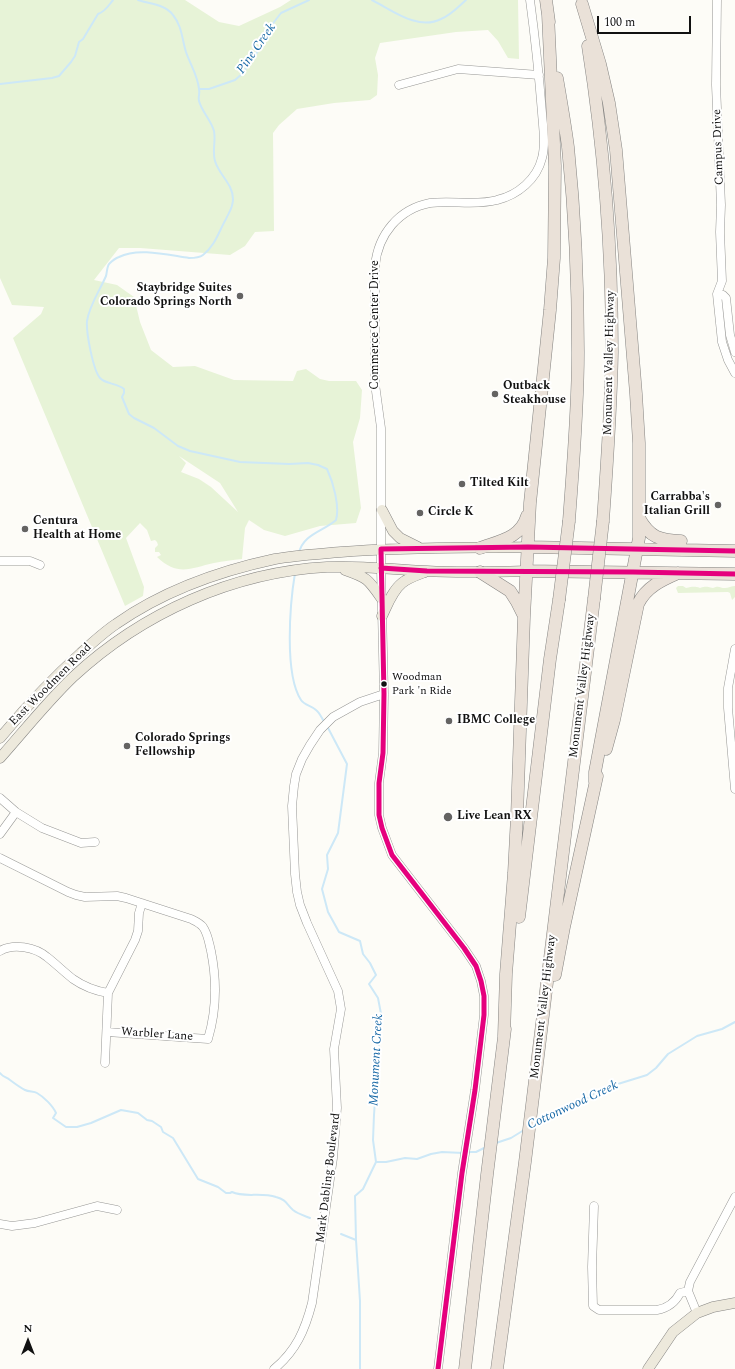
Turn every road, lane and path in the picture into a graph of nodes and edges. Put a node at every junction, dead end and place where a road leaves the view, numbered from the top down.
1 (530, 0) edge
2 (546, 0) edge
3 (717, 0) edge
4 (582, 2) edge
5 (548, 14) junction
6 (539, 75) junction
7 (399, 85) dead end
8 (717, 294) junction
9 (735, 352) edge
10 (735, 373) edge
11 (530, 503) junction
12 (382, 510) junction
13 (639, 518) junction
14 (528, 547) junction
15 (480, 548) junction
16 (637, 548) junction
17 (381, 549) junction
18 (422, 549) junction
19 (734, 550) edge
20 (0, 560) edge
21 (40, 565) dead end
22 (340, 568) junction
23 (381, 568) junction
24 (427, 571) junction
25 (526, 571) junction
26 (480, 572) junction
27 (633, 572) junction
28 (678, 573) junction
29 (735, 574) edge
30 (382, 598) junction
31 (382, 616) junction
32 (524, 617) junction
33 (735, 649) edge
34 (384, 694) junction
35 (0, 738) edge
36 (0, 758) edge
37 (595, 782) junction
38 (735, 789) edge
39 (0, 798) edge
40 (16, 812) junction
41 (0, 834) edge
42 (95, 842) dead end
43 (0, 858) edge
44 (142, 903) junction
45 (0, 950) edge
46 (108, 993) junction
47 (106, 1032) junction
48 (541, 1034) junction
49 (504, 1036) junction
50 (105, 1063) dead end
51 (735, 1197) edge
52 (594, 1206) dead end
53 (117, 1210) dead end
54 (0, 1224) edge
55 (688, 1291) junction
56 (735, 1304) edge
57 (697, 1313) junction
58 (274, 1369) edge
59 (438, 1369) edge
60 (465, 1369) edge
61 (497, 1369) edge
62 (648, 1369) edge

1 - 6 street, Commerce Center Drive
2 - 5 highway
3 - 8 street, Campus Drive
4 - 13 highway
4 - 48 highway, Monument Valley Highway, bridge
5 - 11 highway
5 - 49 highway, bridge
6 - 7 street
6 - 12 street, Commerce Center Drive
8 - 9 street
8 - 10 street, Campus Drive
11 - 14 highway
11 - 15 highway
12 - 17 street, Commerce Center Drive
12 - 18 main road
13 - 16 highway
13 - 19 highway
14 - 15 main road, East Woodmen Road
14 - 16 highway, East Woodmen Road
14 - 25 highway
15 - 18 main road, East Woodmen Road
16 - 19 highway, East Woodmen Road
16 - 27 highway
17 - 18 main road, East Woodmen Road
17 - 23 street, Commerce Center Drive
17 - 35 main road, East Woodmen Road
20 - 21 street
22 - 23 main road, East Woodmen Road
22 - 30 main road
22 - 36 main road, East Woodmen Road
23 - 24 main road, East Woodmen Road
23 - 30 street, Commerce Center Drive
24 - 26 main road, East Woodmen Road
24 - 31 main road
25 - 26 main road, East Woodmen Road
25 - 27 highway, East Woodmen Road
25 - 32 highway
26 - 32 highway
27 - 28 highway, East Woodmen Road
27 - 37 highway
28 - 29 highway, East Woodmen Road
28 - 37 highway
30 - 31 street, Commerce Center Drive
31 - 34 street, Commerce Center Drive
32 - 49 highway
33 - 38 street
34 - 58 street, Mark Dabling Boulevard
34 - 59 street, Commerce Center Drive
37 - 48 highway
39 - 40 street
40 - 41 street
40 - 42 street
43 - 44 street
44 - 46 street
44 - 47 street, Warbler Lane
45 - 46 street
46 - 47 street
47 - 50 street
48 - 61 highway, Monument Valley Highway
49 - 60 highway
51 - 55 street
52 - 55 street
53 - 54 street
55 - 57 street
56 - 57 main road
57 - 62 main road

